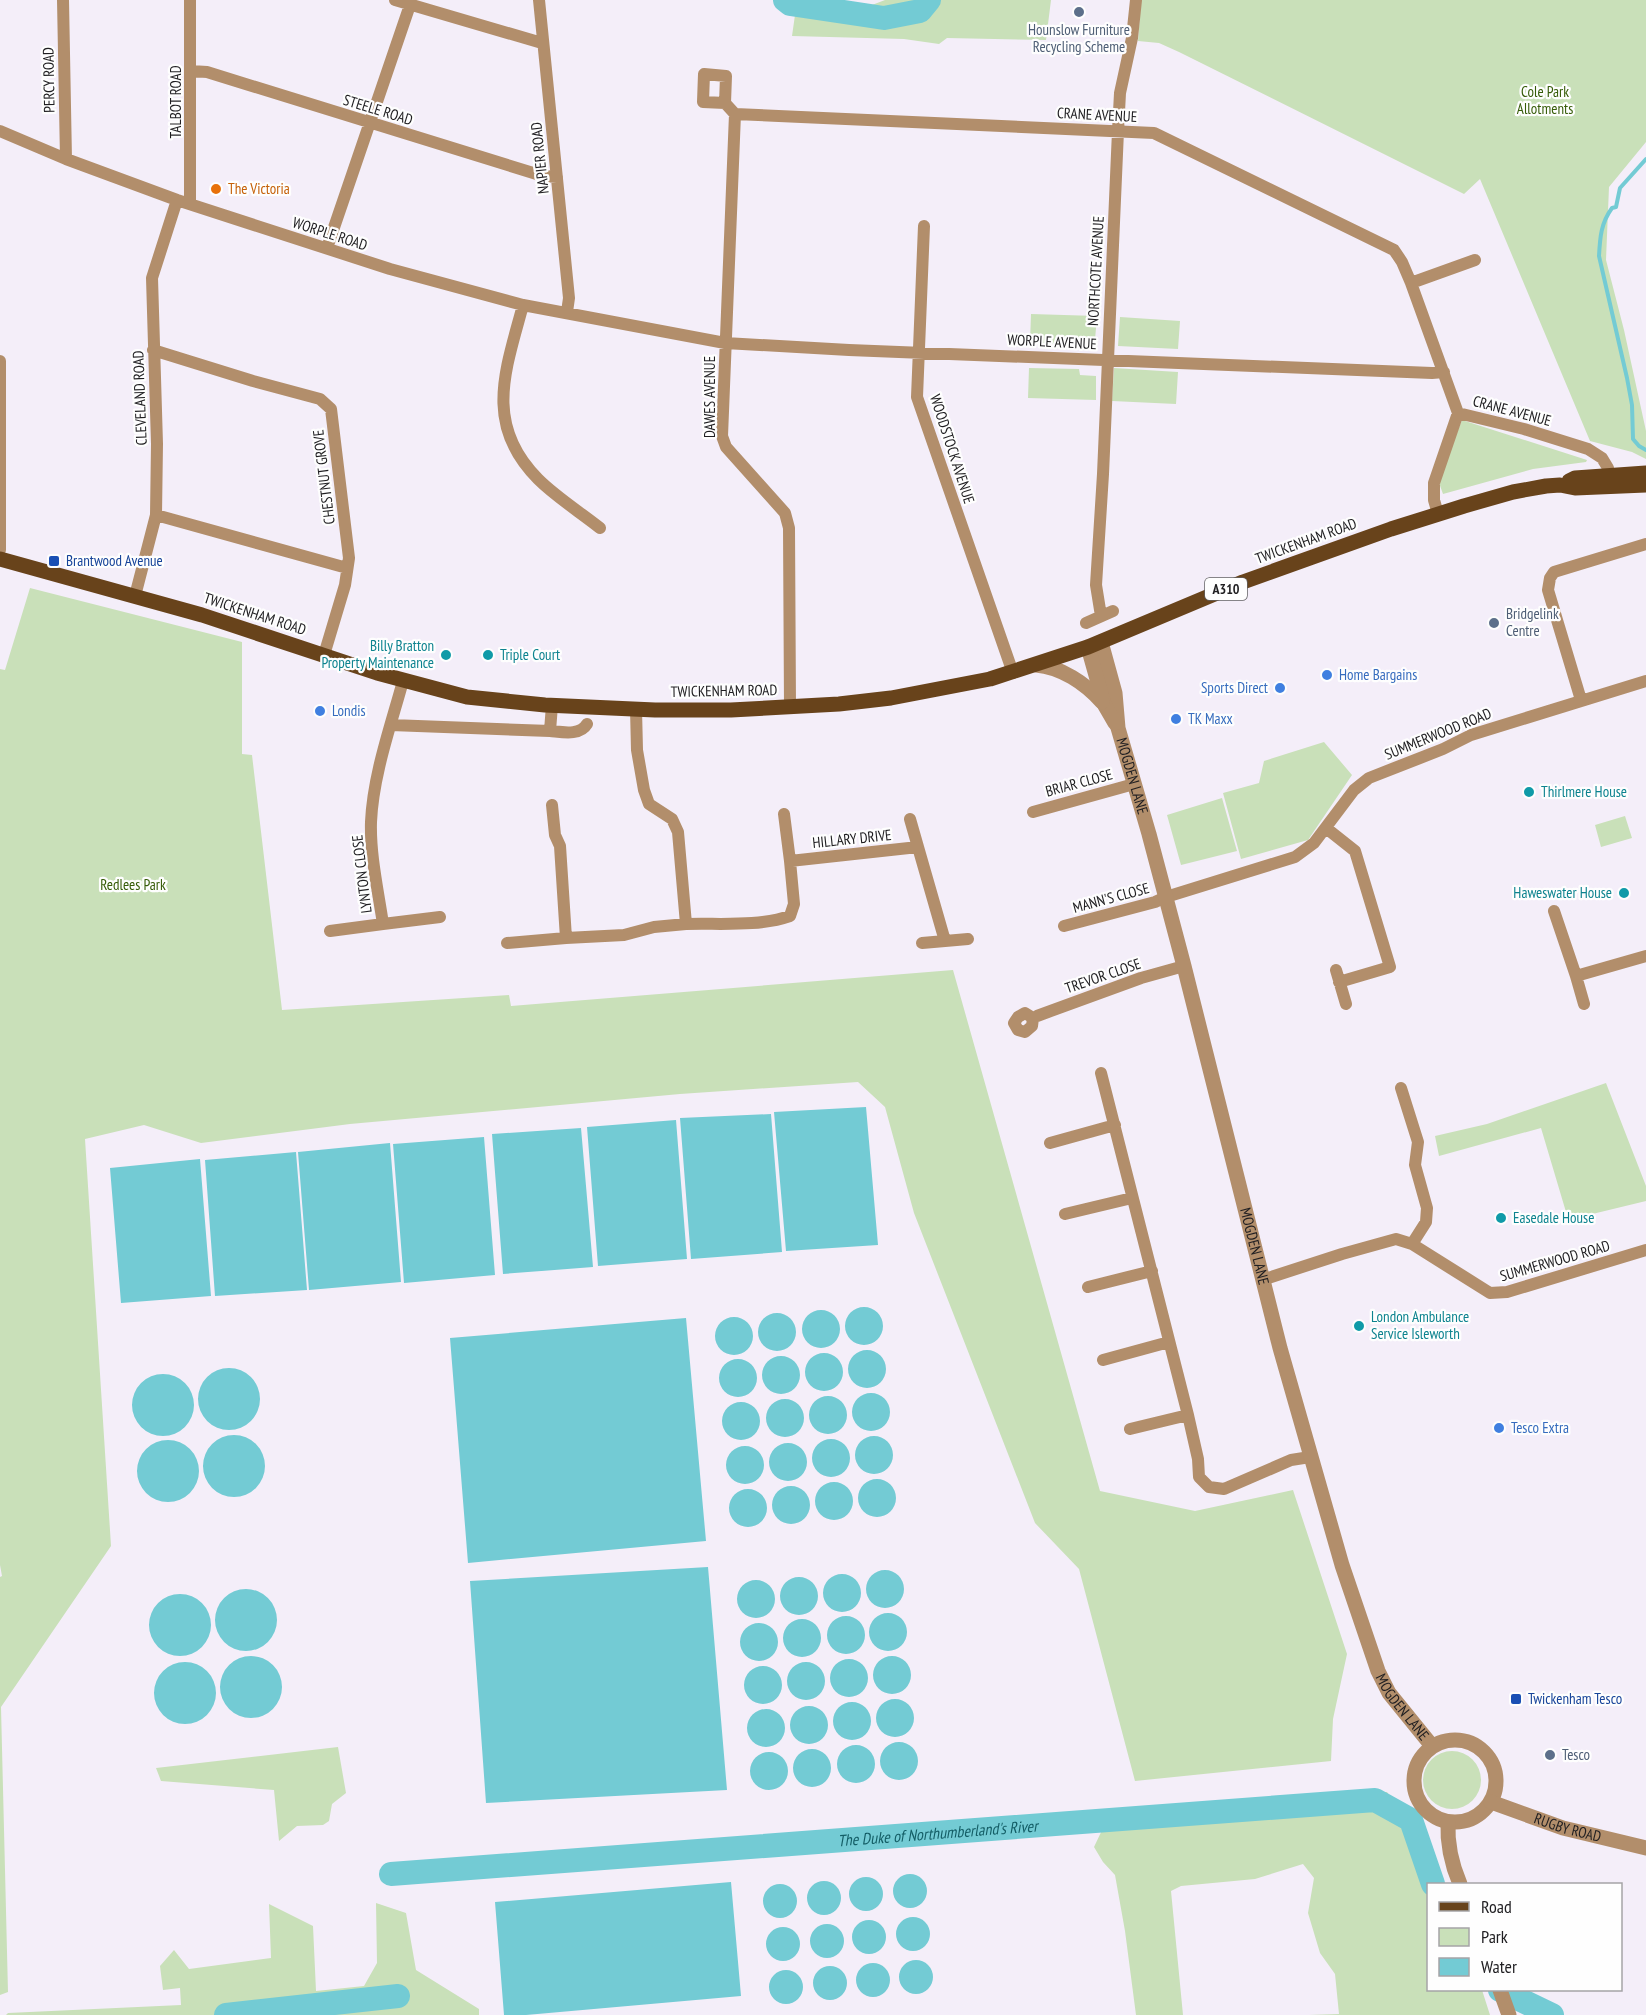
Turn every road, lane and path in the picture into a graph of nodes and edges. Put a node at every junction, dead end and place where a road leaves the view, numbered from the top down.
1 (63, 0) edge
2 (190, 0) edge
3 (395, 0) edge
4 (538, 0) edge
5 (1136, 0) edge
6 (410, 5) junction
7 (542, 43) junction
8 (191, 71) junction
9 (725, 103) dead end
10 (735, 114) junction
11 (370, 123) junction
12 (0, 131) edge
13 (1118, 131) junction
14 (66, 159) junction
15 (557, 177) junction
16 (183, 202) junction
17 (924, 226) dead end
18 (327, 248) junction
19 (1475, 260) dead end
20 (1411, 283) junction
21 (523, 305) junction
22 (567, 312) junction
23 (660, 331) joint
24 (725, 343) junction
25 (153, 350) junction
26 (918, 352) junction
27 (1107, 360) junction
28 (0, 361) edge
29 (1444, 372) junction
30 (1458, 413) junction
31 (1646, 473) edge
32 (1608, 475) junction
33 (1560, 485) junction
34 (1646, 485) edge
35 (1438, 514) junction
36 (156, 515) junction
37 (600, 528) dead end
38 (1646, 544) edge
39 (0, 550) edge
40 (0, 559) edge
41 (347, 568) junction
42 (135, 596) junction
43 (1086, 623) dead end
44 (1094, 645) junction
45 (324, 655) junction
46 (1036, 665) junction
47 (1012, 673) junction
48 (403, 681) junction
49 (1646, 681) edge
50 (1581, 700) junction
51 (1104, 704) junction
52 (552, 705) junction
53 (790, 707) junction
54 (636, 709) junction
55 (391, 724) junction
56 (587, 724) dead end
57 (1118, 728) junction
58 (550, 731) junction
59 (1134, 784) junction
60 (552, 806) dead end
61 (1033, 812) dead end
62 (784, 814) dead end
63 (910, 819) dead end
64 (1326, 828) junction
65 (918, 847) junction
66 (790, 861) junction
67 (1166, 897) junction
68 (1554, 911) dead end
69 (440, 917) dead end
70 (383, 924) junction
71 (686, 924) junction
72 (1064, 926) dead end
73 (330, 931) dead end
74 (566, 938) junction
75 (968, 939) dead end
76 (945, 941) junction
77 (507, 943) dead end
78 (922, 943) dead end
79 (1646, 956) edge
80 (1184, 966) junction
81 (1576, 976) junction
82 (1346, 1004) dead end
83 (1584, 1004) dead end
84 (1033, 1018) dead end
85 (1101, 1073) dead end
86 (1401, 1088) dead end
87 (1115, 1125) junction
88 (1050, 1143) dead end
89 (1132, 1198) junction
90 (1065, 1214) dead end
91 (1412, 1244) junction
92 (1646, 1250) edge
93 (1152, 1271) junction
94 (1262, 1280) junction
95 (1088, 1287) dead end
96 (1169, 1342) junction
97 (1103, 1360) dead end
98 (1188, 1415) junction
99 (1130, 1429) dead end
100 (1310, 1457) junction
101 (1432, 1746) junction
102 (1491, 1802) junction
103 (1448, 1822) junction
104 (1646, 1848) edge
105 (1460, 1883) edge

1 - 14 street, PERCY ROAD
2 - 8 street, TALBOT ROAD
3 - 6 street
4 - 7 street, NAPIER ROAD
5 - 13 street, NORTHCOTE AVENUE
6 - 7 street
6 - 11 street
7 - 15 street, NAPIER ROAD
8 - 11 street, STEELE ROAD
8 - 16 street, TALBOT ROAD
9 - 10 street
10 - 13 street, CRANE AVENUE
10 - 24 street, DAWES AVENUE
11 - 15 street, STEELE ROAD
11 - 18 street
12 - 14 street, WORPLE ROAD
13 - 20 street, CRANE AVENUE
13 - 27 street, NORTHCOTE AVENUE
14 - 16 street, WORPLE ROAD
15 - 22 street, NAPIER ROAD
16 - 18 street, WORPLE ROAD
16 - 25 street, CLEVELAND ROAD
17 - 26 street, WOODSTOCK AVENUE
18 - 21 street, WORPLE ROAD
19 - 20 street
20 - 29 street, CRANE AVENUE
21 - 22 street, WORPLE ROAD
21 - 37 street
22 - 23 street, WORPLE ROAD
23 - 24 street, WORPLE AVENUE
24 - 26 street, WORPLE AVENUE
24 - 53 street, DAWES AVENUE
25 - 36 street, CLEVELAND ROAD
25 - 41 street, CHESTNUT GROVE
26 - 27 street, WORPLE AVENUE
26 - 47 street, WOODSTOCK AVENUE
27 - 29 street, WORPLE AVENUE
27 - 43 street, NORTHCOTE AVENUE
28 - 39 street
29 - 30 street, CRANE AVENUE
30 - 32 street, CRANE AVENUE
30 - 35 street
31 - 32 main road, TWICKENHAM ROAD / A310
32 - 33 main road, TWICKENHAM ROAD / A310
33 - 34 main road, TWICKENHAM ROAD / A310
33 - 35 main road, TWICKENHAM ROAD / A310
35 - 44 main road, TWICKENHAM ROAD / A310
36 - 41 street
36 - 42 street, CLEVELAND ROAD
38 - 50 street
40 - 42 main road, TWICKENHAM ROAD / A310
41 - 45 street, CHESTNUT GROVE
42 - 45 main road, TWICKENHAM ROAD / A310
44 - 46 main road, TWICKENHAM ROAD / A310
44 - 51 street, MOGDEN LANE
44 - 57 street, MOGDEN LANE
45 - 48 main road, TWICKENHAM ROAD / A310
46 - 47 main road, TWICKENHAM ROAD / A310
46 - 51 street, MOGDEN LANE
47 - 53 main road, TWICKENHAM ROAD / A310
48 - 52 main road, TWICKENHAM ROAD / A310
48 - 55 street, LYNTON CLOSE
49 - 50 street, SUMMERWOOD ROAD
50 - 64 street, SUMMERWOOD ROAD
51 - 57 street, MOGDEN LANE
52 - 54 main road, TWICKENHAM ROAD / A310
52 - 58 street
53 - 54 main road, TWICKENHAM ROAD / A310
54 - 71 street
55 - 58 street
55 - 70 street, LYNTON CLOSE
56 - 58 street
57 - 59 street, MOGDEN LANE
59 - 61 street, BRIAR CLOSE
59 - 67 street, MOGDEN LANE
60 - 74 street
62 - 66 street
63 - 65 street, HILLARY DRIVE
64 - 67 street, SUMMERWOOD ROAD
64 - 82 street
65 - 66 street, HILLARY DRIVE
65 - 76 street, HILLARY DRIVE
66 - 71 street
67 - 72 street, MANN'S CLOSE
67 - 80 street, MOGDEN LANE
68 - 81 street
69 - 70 street, LYNTON CLOSE
70 - 73 street, LYNTON CLOSE
71 - 74 street
74 - 77 street
75 - 76 street
76 - 78 street
79 - 81 street
80 - 84 street, TREVOR CLOSE
80 - 94 street, MOGDEN LANE
81 - 83 street
85 - 87 street
86 - 91 street
87 - 88 street
87 - 89 street
89 - 90 street
89 - 93 street
91 - 92 street, SUMMERWOOD ROAD
91 - 94 street, SUMMERWOOD ROAD
93 - 95 street
93 - 96 street
94 - 100 street, MOGDEN LANE
96 - 97 street
96 - 98 street
98 - 99 street
98 - 100 street
100 - 101 street, MOGDEN LANE
101 - 102 street
101 - 103 street
102 - 103 street
102 - 104 street, RUGBY ROAD
103 - 105 street

